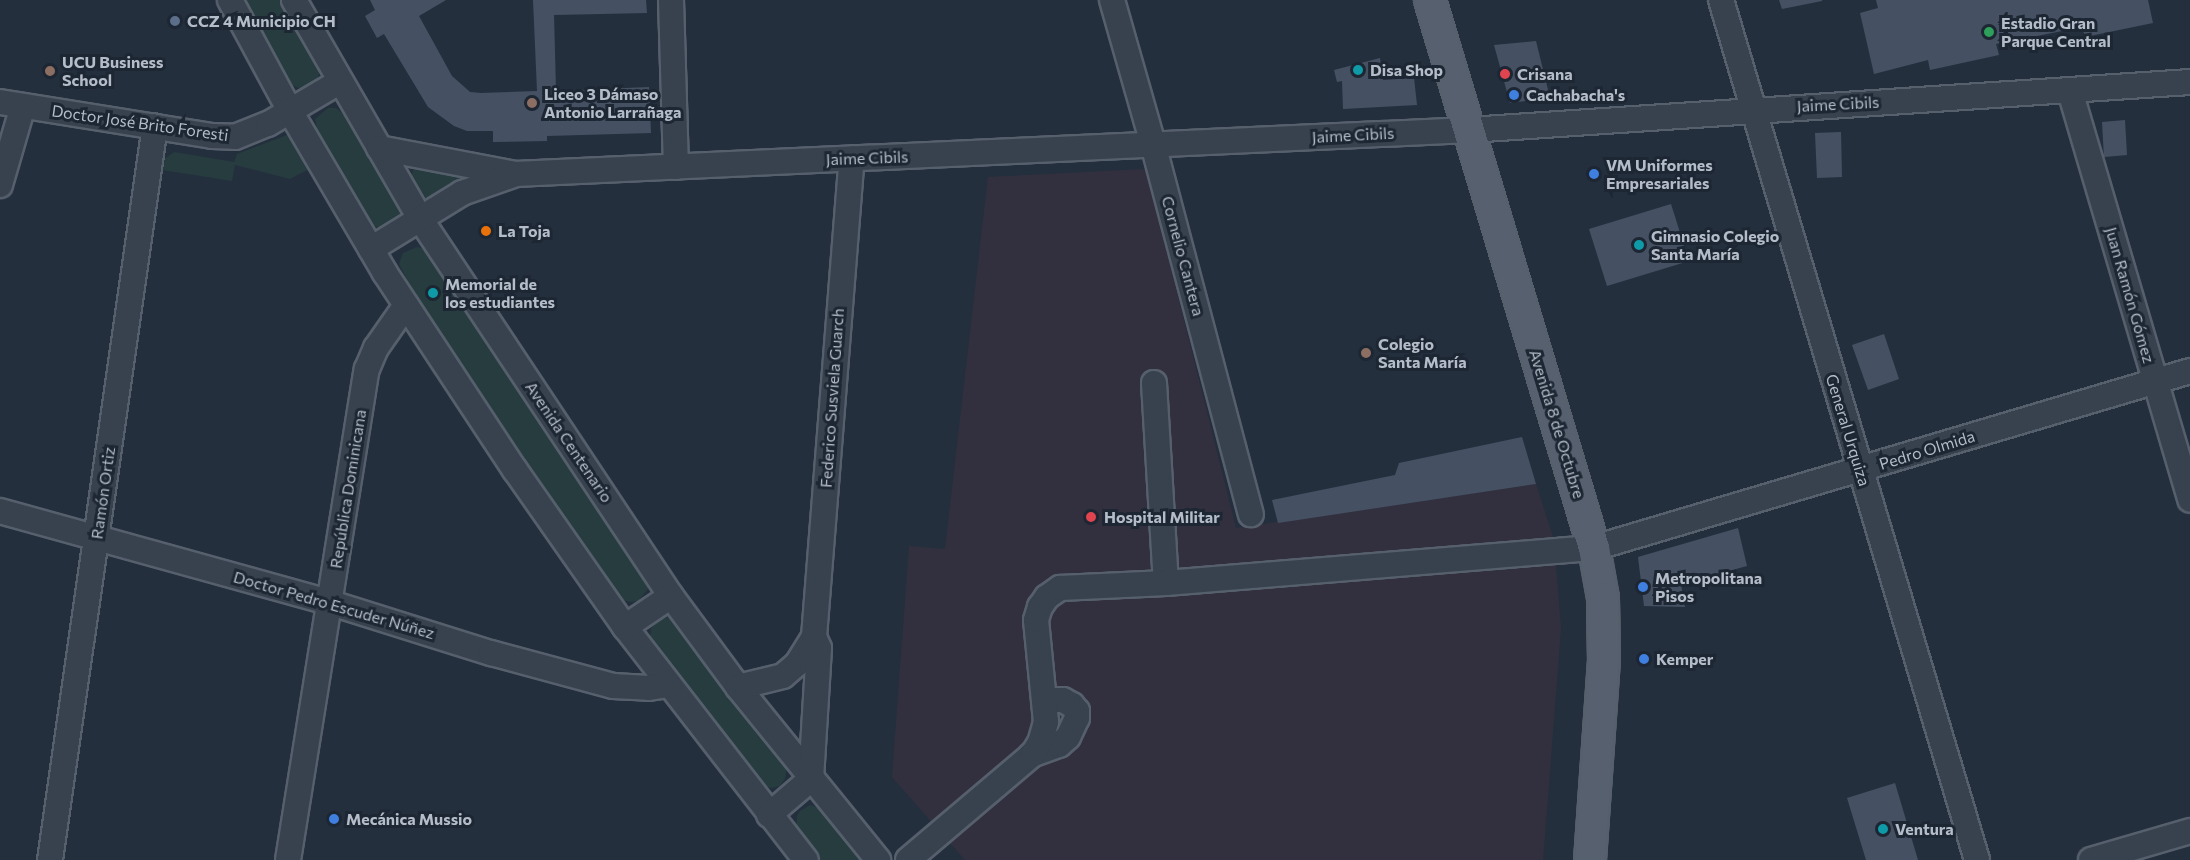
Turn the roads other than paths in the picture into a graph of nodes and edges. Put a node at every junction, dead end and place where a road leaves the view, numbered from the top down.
1 (230, 0) edge
2 (294, 0) edge
3 (671, 0) edge
4 (1112, 0) edge
5 (1430, 0) edge
6 (1721, 0) edge
7 (339, 82) junction
8 (2190, 82) edge
9 (2070, 91) junction
10 (12, 104) edge
11 (1752, 109) junction
12 (290, 111) junction
13 (156, 126) junction
14 (1469, 130) junction
15 (1154, 144) junction
16 (379, 148) junction
17 (852, 159) junction
18 (676, 167) junction
19 (515, 174) junction
20 (0, 184) edge
21 (421, 220) junction
22 (371, 249) junction
23 (406, 305) junction
24 (2190, 371) edge
25 (2156, 382) junction
26 (1154, 383) dead end
27 (1860, 470) junction
28 (2190, 500) edge
29 (0, 511) edge
30 (1251, 514) dead end
31 (96, 538) junction
32 (1594, 548) junction
33 (1166, 583) junction
34 (671, 596) junction
35 (331, 603) junction
36 (625, 627) junction
37 (814, 637) junction
38 (669, 685) junction
39 (738, 687) junction
40 (1044, 700) junction
41 (1031, 755) junction
42 (811, 779) junction
43 (769, 815) junction
44 (2190, 831) edge
45 (50, 860) edge
46 (288, 860) edge
47 (806, 860) edge
48 (878, 860) edge
49 (908, 860) edge
50 (1590, 860) edge
51 (1977, 860) edge
52 (2091, 860) edge

1 - 12 street
2 - 7 street, Avenida Centenario
3 - 18 street
4 - 15 street, Cornelio Cantera
5 - 14 main road, Avenida 8 de Octubre
6 - 11 street, General Urquiza
7 - 12 street, Doctor José Brito Foresti
7 - 16 street, Avenida Centenario
8 - 9 street, Jaime Cibils
9 - 11 street, Jaime Cibils
9 - 25 street, Juan Ramón Gómez
10 - 13 street, Doctor José Brito Foresti
10 - 20 street
11 - 14 street, Jaime Cibils
11 - 27 street, General Urquiza
12 - 13 street, Doctor José Brito Foresti
12 - 22 street
13 - 31 street, Ramón Ortiz
14 - 15 street, Jaime Cibils
14 - 32 main road, Avenida 8 de Octubre
15 - 17 street, Jaime Cibils
15 - 30 street, Cornelio Cantera
16 - 19 street, Jaime Cibils
16 - 21 street, Avenida Centenario
17 - 18 street, Jaime Cibils
17 - 37 street, Federico Susviela Guarch
18 - 19 street, Jaime Cibils
19 - 21 street, Jaime Cibils
21 - 22 street, Jaime Cibils
21 - 34 street, Avenida Centenario
22 - 23 street
23 - 35 street, República Dominicana
23 - 36 street
24 - 25 street, Pedro Olmida
25 - 27 street, Pedro Olmida
25 - 28 street, Juan Ramón Gómez
26 - 33 street
27 - 32 street, Pedro Olmida
27 - 51 street, General Urquiza
29 - 31 street, Doctor Pedro Escuder Núñez
31 - 35 street, Doctor Pedro Escuder Núñez
31 - 45 street, Ramón Ortiz
32 - 33 street, Pedro Olmida
32 - 50 main road, Avenida 8 de Octubre
33 - 40 street, Pedro Olmida
34 - 36 street
34 - 39 street, Avenida Centenario
35 - 38 street, Doctor Pedro Escuder Núñez
35 - 46 street, República Dominicana
36 - 38 street
37 - 39 street, Federico Susviela Guarch
37 - 42 street, Federico Susviela Guarch
38 - 43 street
39 - 42 street, Avenida Centenario
40 - 41 street, Pedro Olmida
40 - 41 street
41 - 49 street
42 - 43 street
42 - 48 street, Avenida Centenario
43 - 47 street
44 - 52 street

